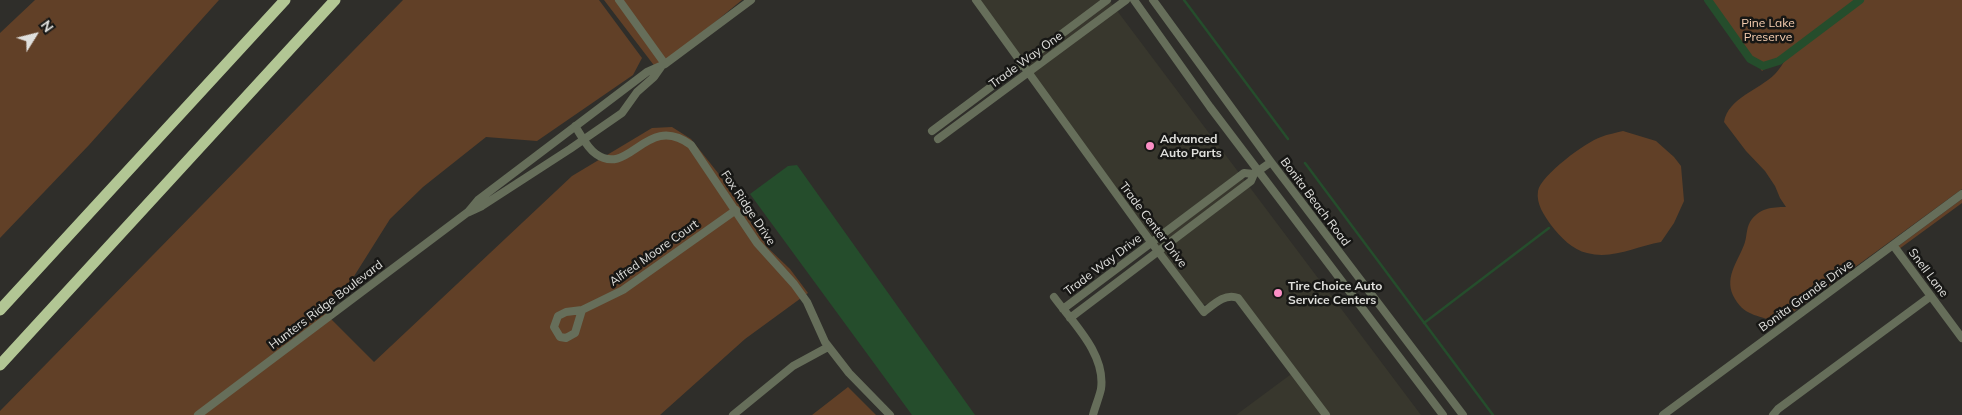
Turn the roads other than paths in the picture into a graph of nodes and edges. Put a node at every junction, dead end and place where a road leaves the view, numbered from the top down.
1 (285, 0) edge
2 (335, 0) edge
3 (619, 0) edge
4 (751, 0) edge
5 (976, 0) edge
6 (1107, 0) edge
7 (1126, 0) edge
8 (1134, 0) edge
9 (1153, 0) edge
10 (1022, 63) junction
11 (663, 66) junction
12 (1029, 72) junction
13 (575, 126) junction
14 (932, 131) dead end
15 (584, 139) junction
16 (938, 139) dead end
17 (1272, 162) junction
18 (1257, 172) junction
19 (1962, 194) edge
20 (736, 210) junction
21 (468, 212) junction
22 (1151, 242) junction
23 (1893, 245) junction
24 (1158, 251) junction
25 (1931, 296) junction
26 (1054, 297) dead end
27 (1063, 309) junction
28 (0, 310) edge
29 (582, 310) dead end
30 (1070, 318) junction
31 (1962, 338) edge
32 (828, 347) junction
33 (0, 365) edge
34 (198, 415) edge
35 (733, 415) edge
36 (890, 415) edge
37 (1093, 415) edge
38 (1326, 415) edge
39 (1443, 415) edge
40 (1463, 415) edge
41 (1663, 415) edge
42 (1773, 415) edge

1 - 28 highway
2 - 33 highway
3 - 11 street
4 - 11 street, Hunters Ridge Boulevard
5 - 10 street, Trade Center Drive
6 - 10 street, Trade Way One
7 - 12 street, Trade Way One
8 - 18 street, Bonita Beach Road
9 - 17 street, Bonita Beach Road
10 - 12 street, Trade Center Drive
10 - 14 street, Trade Way One
11 - 13 street, Hunters Ridge Boulevard
11 - 15 street, Hunters Ridge Boulevard
12 - 16 street, Trade Way One
12 - 22 street, Trade Center Drive
13 - 15 street, Fox Ridge Drive
13 - 21 street, Hunters Ridge Boulevard
15 - 20 street, Fox Ridge Drive
15 - 21 street, Hunters Ridge Boulevard
17 - 18 street, Trade Way Drive
17 - 40 street, Bonita Beach Road
18 - 22 street, Trade Way Drive
18 - 24 street, Trade Way Drive
18 - 39 street, Bonita Beach Road
19 - 23 street, Bonita Grande Drive
20 - 29 street, Alfred Moore Court
20 - 32 street, Fox Ridge Drive
21 - 34 street, Hunters Ridge Boulevard
22 - 24 street, Trade Center Drive
22 - 27 street, Trade Way Drive
23 - 25 street, Snell Lane
23 - 41 street, Bonita Grande Drive
24 - 30 street, Trade Way Drive
24 - 38 street, Trade Center Drive
25 - 31 street, Snell Lane
25 - 42 street
26 - 27 street, Trade Way Drive
27 - 30 street, Trade Way Drive
30 - 37 street, Trade Way Drive
32 - 35 street
32 - 36 street, Fox Ridge Drive

